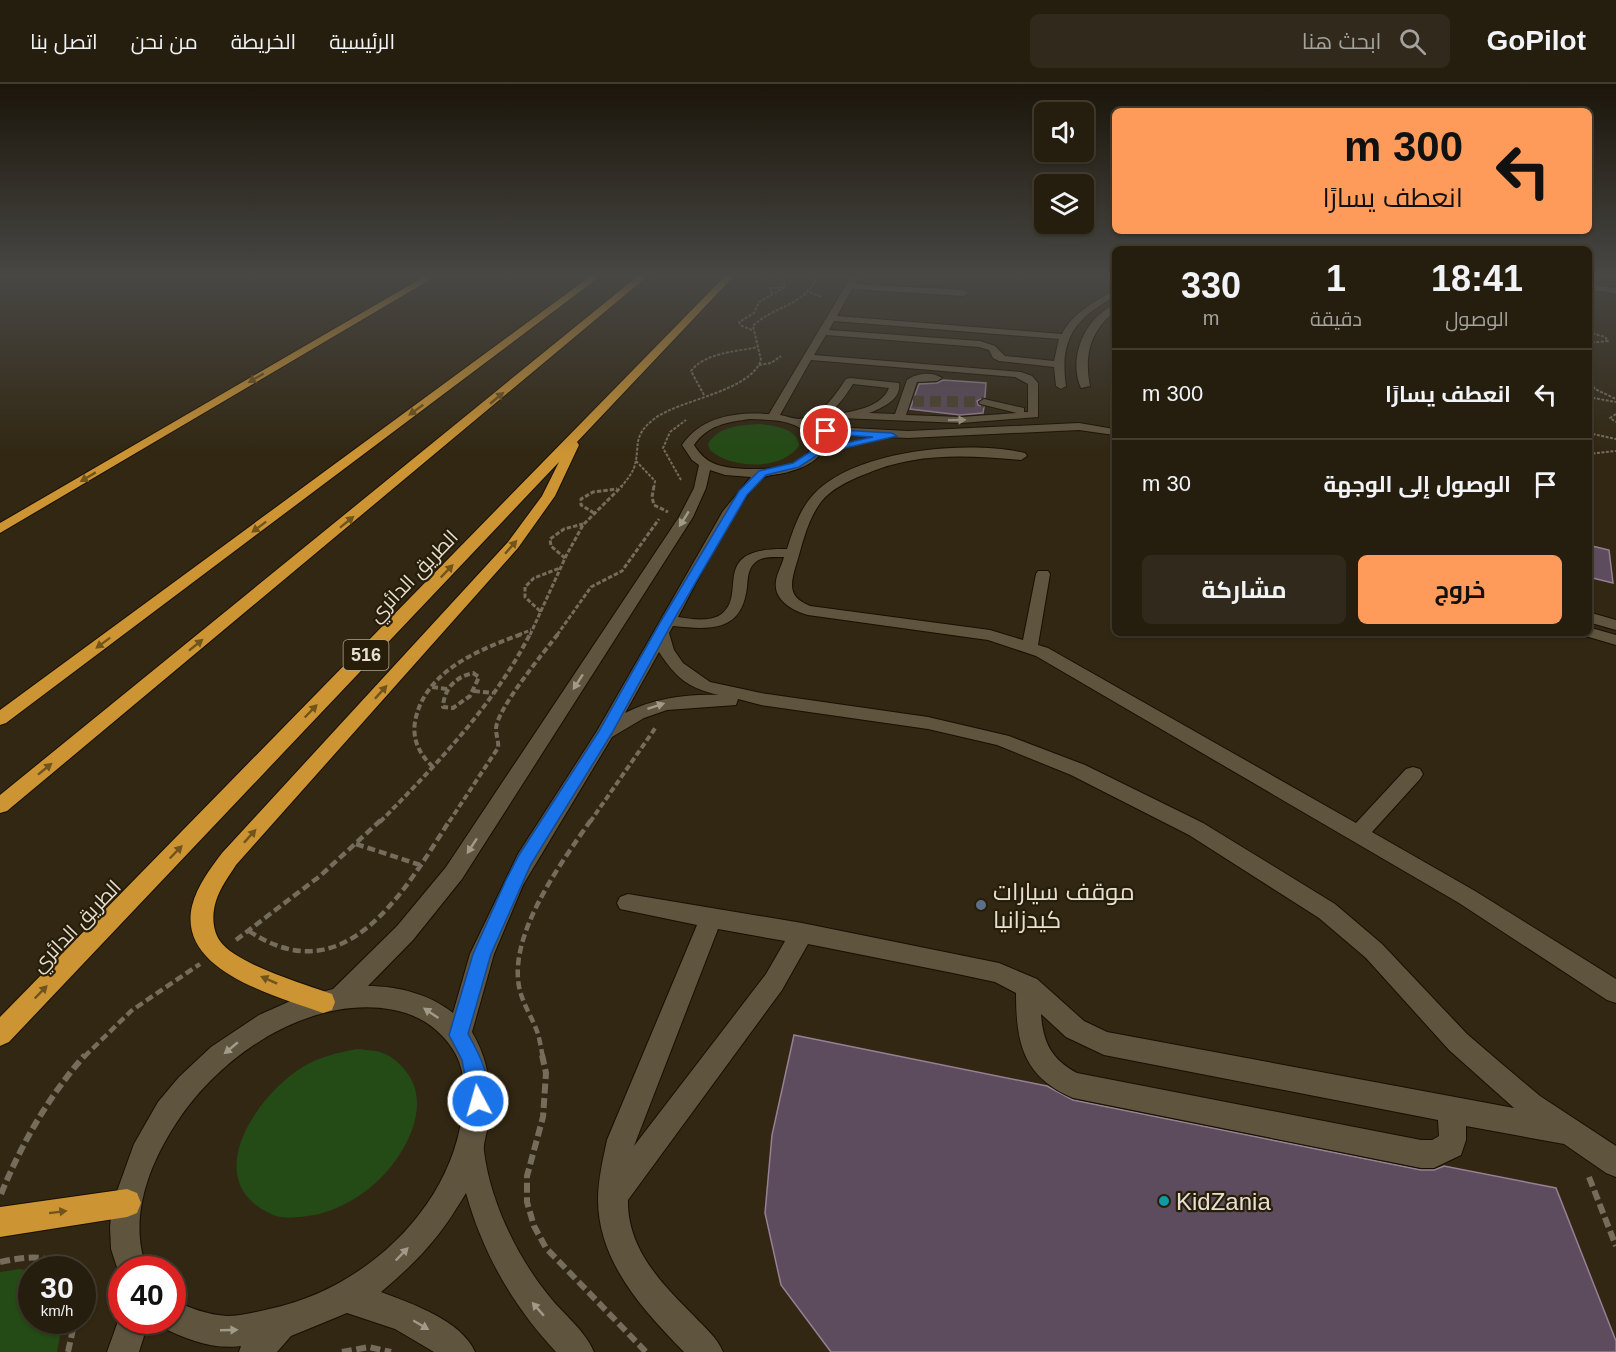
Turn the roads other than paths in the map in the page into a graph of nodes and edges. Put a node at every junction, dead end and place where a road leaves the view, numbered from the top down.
1 (333, 334) edge
2 (518, 334) edge
3 (573, 334) edge
4 (673, 334) edge
5 (820, 334) edge
6 (850, 334) edge
7 (1029, 334) edge
8 (1066, 334) edge
9 (1089, 334) edge
10 (1064, 337) junction
11 (839, 360) junction
12 (804, 361) junction
13 (1057, 364) junction
14 (1061, 386) dead end
15 (1085, 386) dead end
16 (988, 391) junction
17 (908, 401) junction
18 (874, 408) junction
19 (1034, 414) junction
20 (844, 416) junction
21 (773, 417) junction
22 (986, 418) junction
23 (898, 419) junction
24 (1105, 419) dead end
25 (804, 426) junction
26 (1077, 426) junction
27 (1064, 427) junction
28 (1112, 432) edge
29 (892, 436) junction
30 (575, 438) junction
31 (816, 452) junction
32 (1021, 456) dead end
33 (705, 465) junction
34 (762, 473) junction
35 (0, 529) edge
36 (794, 553) junction
37 (1043, 574) dead end
38 (1592, 618) edge
39 (1616, 625) edge
40 (664, 626) junction
41 (1592, 633) edge
42 (1616, 640) edge
43 (1030, 647) junction
44 (761, 699) junction
45 (0, 719) edge
46 (605, 733) junction
47 (1413, 774) dead end
48 (0, 806) edge
49 (1358, 834) junction
50 (628, 903) dead end
51 (711, 919) junction
52 (802, 933) junction
53 (1028, 987) junction
54 (1616, 992) edge
55 (332, 1000) junction
56 (0, 1034) edge
57 (459, 1035) junction
58 (1449, 1109) junction
59 (1571, 1132) junction
60 (470, 1151) junction
61 (1616, 1163) edge
62 (612, 1198) junction
63 (127, 1203) junction
64 (0, 1222) edge
65 (129, 1256) edge
66 (347, 1298) junction
67 (186, 1320) edge
68 (279, 1326) junction
69 (129, 1334) edge
70 (123, 1352) edge
71 (255, 1352) edge
72 (459, 1352) edge
73 (578, 1352) edge
74 (707, 1352) edge

1 -> 35 highway
2 -> 45 highway
48 -> 3 highway
4 - 30 highway, الطريق الدائري / 516
5 - 12 street
6 - 13 street
7 - 10 street
8 - 10 street
9 - 15 street
10 - 13 street
11 - 12 street
11 - 12 street
11 - 16 street
12 - 21 street
13 - 14 street
16 - 17 street
16 - 19 street
16 - 19 street
16 - 22 street
17 - 18 street
17 - 23 street
18 - 20 street
18 - 25 street
19 - 22 street
19 - 27 street
20 - 23 street
20 - 25 street
21 - 25 street
21 - 33 street
23 -> 22 street
24 - 26 street
25 - 29 street
25 - 31 street
26 - 27 street
26 - 28 street
27 - 29 street
29 - 31 street
55 -> 30 highway
56 -> 30 highway, الطريق الدائري / 516
31 - 34 street
32 - 36 street
33 - 34 street
33 -> 55 street
34 - 40 street
36 - 40 street
36 - 43 street
37 - 43 street
38 - 39 street
40 - 44 street
40 - 46 street
41 - 42 street
43 - 49 street
46 -> 44 street
44 - 59 street
46 - 57 street
47 - 49 street
49 - 54 street
50 - 51 street
51 - 52 street
51 - 62 street
52 - 53 street
52 - 62 street
53 - 58 street
53 - 58 street
57 -> 55 street
55 -> 63 street
57 - 60 street
58 - 59 street
59 - 61 street
66 -> 60 street
73 -> 60 street
62 - 74 street
64 -> 63 highway
63 - 65 street
66 - 68 street
66 -> 72 street
67 -> 68 street
68 - 71 street
69 - 70 street

